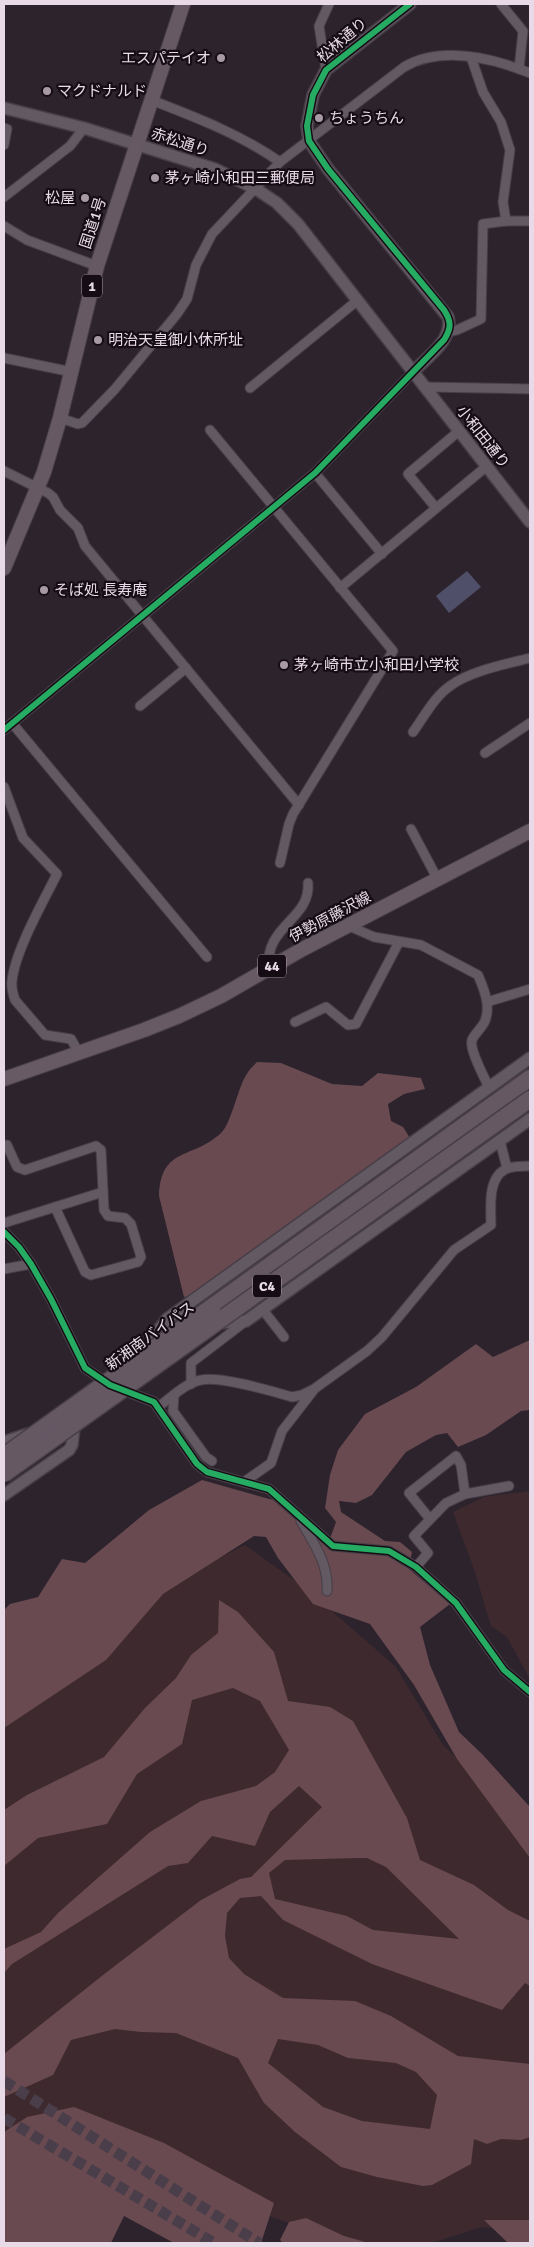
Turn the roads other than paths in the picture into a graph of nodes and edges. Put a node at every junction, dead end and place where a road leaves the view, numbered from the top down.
1 (183, 4) edge
2 (329, 4) edge
3 (410, 4) edge
4 (501, 4) edge
5 (471, 57) junction
6 (520, 69) junction
7 (326, 70) junction
8 (530, 73) edge
9 (151, 100) junction
10 (4, 108) edge
11 (4, 128) edge
12 (84, 128) junction
13 (309, 141) junction
14 (136, 144) junction
15 (4, 145) edge
16 (280, 162) junction
17 (256, 189) junction
18 (4, 197) edge
19 (506, 221) junction
20 (530, 221) edge
21 (4, 226) edge
22 (97, 266) junction
23 (358, 300) junction
24 (449, 332) junction
25 (4, 358) edge
26 (72, 372) junction
27 (413, 372) junction
28 (425, 387) junction
29 (250, 388) dead end
30 (530, 389) edge
31 (60, 418) junction
32 (210, 430) dead end
33 (459, 431) junction
34 (487, 466) junction
35 (4, 471) edge
36 (316, 473) junction
37 (39, 487) junction
38 (274, 507) junction
39 (436, 508) junction
40 (530, 522) edge
41 (382, 554) junction
42 (4, 568) edge
43 (340, 588) junction
44 (143, 616) junction
45 (530, 658) edge
46 (186, 668) junction
47 (140, 706) dead end
48 (12, 723) junction
49 (530, 723) edge
50 (4, 730) edge
51 (413, 732) dead end
52 (485, 753) dead end
53 (4, 787) edge
54 (299, 805) junction
55 (411, 829) dead end
56 (530, 831) edge
57 (280, 863) dead end
58 (437, 878) junction
59 (308, 883) dead end
60 (349, 926) junction
61 (398, 942) junction
62 (207, 957) dead end
63 (269, 968) junction
64 (530, 989) edge
65 (487, 1002) junction
66 (295, 1022) dead end
67 (79, 1052) junction
68 (530, 1058) edge
69 (530, 1078) edge
70 (4, 1079) edge
71 (489, 1088) junction
72 (530, 1099) edge
73 (530, 1119) edge
74 (500, 1141) junction
75 (4, 1146) edge
76 (530, 1166) edge
77 (507, 1168) junction
78 (103, 1192) junction
79 (55, 1207) junction
80 (4, 1224) edge
81 (4, 1232) edge
82 (31, 1264) junction
83 (4, 1269) edge
84 (193, 1300) junction
85 (263, 1310) junction
86 (246, 1321) junction
87 (206, 1323) junction
88 (284, 1337) dead end
89 (107, 1382) junction
90 (191, 1384) junction
91 (314, 1389) junction
92 (174, 1396) junction
93 (158, 1407) junction
94 (4, 1442) edge
95 (4, 1456) edge
96 (212, 1461) dead end
97 (4, 1474) edge
98 (244, 1482) junction
99 (509, 1486) dead end
100 (465, 1494) junction
101 (4, 1495) edge
102 (298, 1516) junction
103 (430, 1519) junction
104 (416, 1566) junction
105 (327, 1591) dead end
106 (530, 1692) edge

1 - 9 highway, 国道1号 / 1
2 - 7 street
3 - 7 street, 松林通り
4 - 6 street
5 - 6 street
5 - 13 street
5 - 19 street
6 - 8 street
7 - 13 street, 松林通り
9 - 14 highway, 国道1号 / 1
9 - 16 street
10 - 12 street, 赤松通り
11 - 15 street
12 - 14 street, 赤松通り
12 - 18 street
13 - 16 street
13 - 24 street
14 - 17 street, 赤松通り
14 - 22 highway, 国道1号 / 1
16 - 17 street
17 - 23 street, 赤松通り
17 - 31 street
19 - 20 street
19 - 24 street
21 - 22 street
22 - 26 highway, 国道1号 / 1
23 - 27 street, 赤松通り
23 - 29 street
24 - 27 street
25 - 26 street
26 - 31 highway, 国道1号 / 1
27 - 28 street, 小和田通り
27 - 36 street
28 - 30 street
28 - 33 street, 小和田通り
31 - 37 highway, 国道1号 / 1
32 - 38 street
33 - 34 street, 小和田通り
33 - 39 street
34 - 39 street
34 - 40 street, 小和田通り
35 - 37 street
36 - 38 street
36 - 41 street
37 - 42 highway, 国道1号 / 1
37 - 44 street
38 - 43 street
38 - 44 street
39 - 41 street
41 - 43 street
43 - 54 street
44 - 46 street
44 - 48 street
45 - 51 street
46 - 47 street
46 - 54 street
48 - 50 street
48 - 62 street
49 - 52 street
53 - 67 street
54 - 57 street
55 - 58 street
56 - 58 main road, 伊勢原藤沢線 / 44
58 - 60 main road, 伊勢原藤沢線 / 44
59 - 63 street
60 - 61 street
60 - 63 main road, 伊勢原藤沢線 / 44
61 - 65 street
61 - 66 street
63 - 67 main road, 伊勢原藤沢線 / 44
64 - 65 street
65 - 71 street
67 - 70 main road, 伊勢原藤沢線 / 44
68 - 71 street
69 - 95 highway, 新湘南バイパス / C4, bridge
71 - 84 street
72 - 97 highway, 新湘南バイパス / C4, bridge
73 - 74 street
74 - 77 street
74 - 85 street
75 - 78 street
76 - 77 street
77 - 91 street
78 - 79 street
78 - 79 street
79 - 80 street
81 - 82 street
82 - 83 street
82 - 89 street
84 - 87 street
84 - 89 street
85 - 86 street
85 - 88 street
86 - 87 street
86 - 90 street
87 - 89 street
89 - 93 street
89 - 94 street
89 - 101 street
90 - 91 street
90 - 92 street
91 - 98 street
92 - 93 street
92 - 96 street
93 - 98 street
98 - 102 street
99 - 100 street
100 - 103 street
100 - 103 street
102 - 104 street
102 - 105 street
103 - 104 street
104 - 106 street

